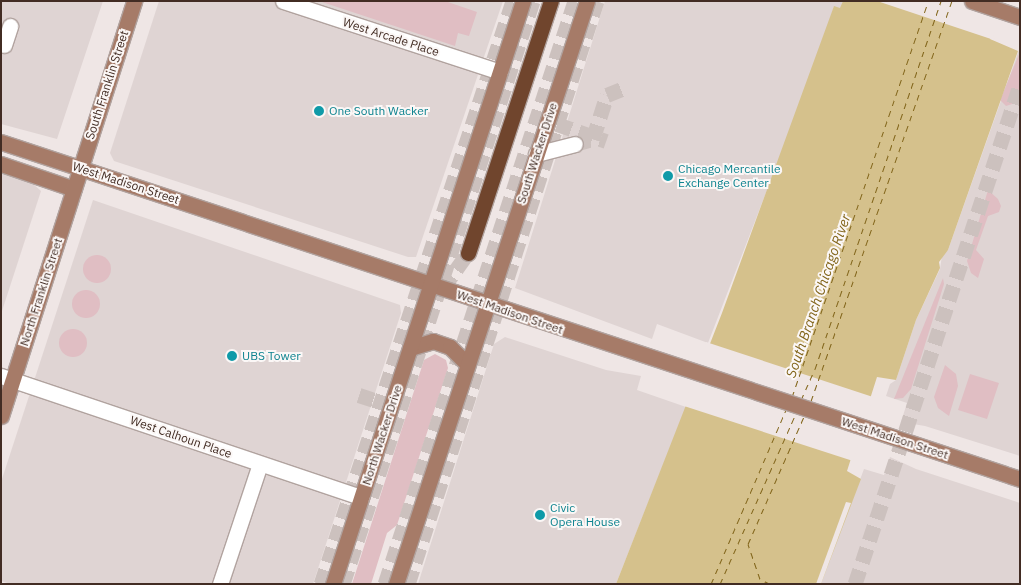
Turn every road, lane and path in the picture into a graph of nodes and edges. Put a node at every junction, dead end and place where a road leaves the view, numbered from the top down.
1 (134, 1) edge
2 (283, 1) edge
3 (523, 1) edge
4 (551, 1) edge
5 (587, 1) edge
6 (972, 1) edge
7 (1014, 15) edge
8 (10, 26) dead end
9 (4, 45) dead end
10 (500, 72) junction
11 (1, 142) edge
12 (575, 144) tunnel mouth
13 (536, 154) junction
14 (1, 164) edge
15 (81, 168) junction
16 (74, 189) junction
17 (468, 253) tunnel mouth
18 (429, 285) junction
19 (486, 305) junction
20 (410, 348) junction
21 (467, 364) junction
22 (7, 378) edge
23 (1, 416) edge
24 (260, 464) junction
25 (1020, 479) edge
26 (361, 497) junction
27 (220, 584) edge
28 (333, 584) edge
29 (396, 584) edge

1 - 15 main road, South Franklin Street
2 - 10 lane, West Arcade Place
3 - 10 main road
4 - 17 highway
5 - 13 main road, South Wacker Drive
6 - 7 main road
8 - 9 lane
10 - 18 main road
11 - 15 main road, West Madison Street
12 - 13 lane
13 - 19 main road, South Wacker Drive
14 - 16 main road
15 - 16 main road, North Franklin Street
15 - 18 main road, West Madison Street
16 - 22 main road, North Franklin Street
18 - 19 main road, West Madison Street
18 - 20 main road, North Wacker Drive
19 - 21 main road
19 - 25 main road, West Madison Street
20 - 21 main road
20 - 26 main road, North Wacker Drive
21 - 29 main road
22 - 23 main road, North Franklin Street
22 - 24 lane, West Calhoun Place
24 - 26 lane, West Calhoun Place
24 - 27 lane
26 - 28 main road, North Wacker Drive

